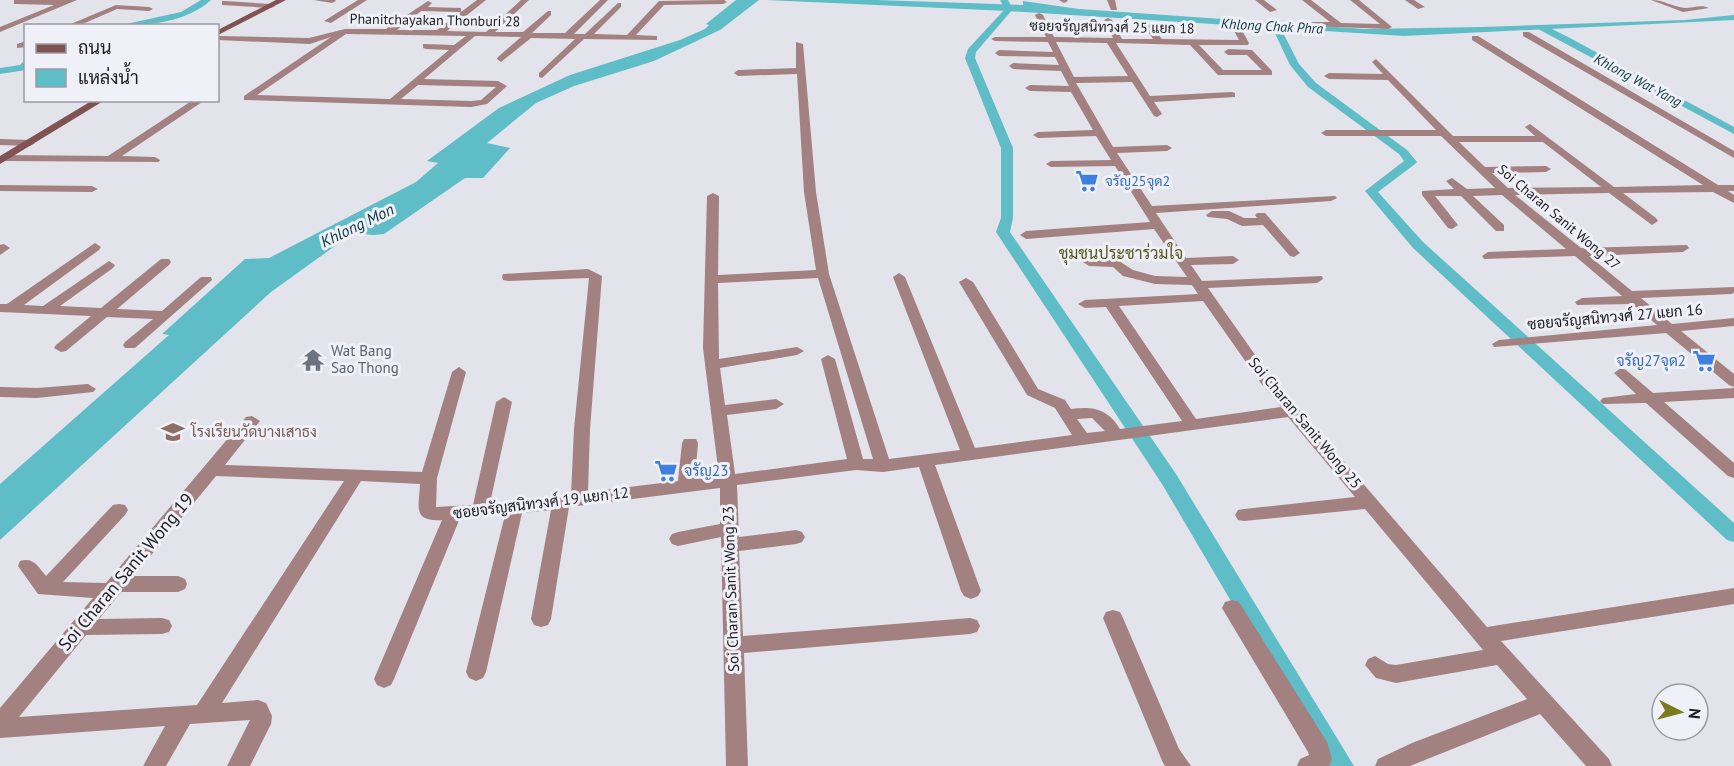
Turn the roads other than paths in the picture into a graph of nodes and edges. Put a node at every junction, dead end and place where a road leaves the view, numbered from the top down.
1 (282, 0) edge
2 (318, 0) edge
3 (363, 0) edge
4 (482, 0) edge
5 (525, 0) edge
6 (604, 0) edge
7 (1259, 0) edge
8 (1306, 0) edge
9 (1354, 0) edge
10 (1409, 0) edge
11 (1655, 0) edge
12 (1689, 0) edge
13 (70, 1) edge
14 (332, 1) edge
15 (17, 2) dead end
16 (723, 2) dead end
17 (225, 3) dead end
18 (428, 3) dead end
19 (618, 5) dead end
20 (271, 6) junction
21 (1421, 7) dead end
22 (149, 9) dead end
23 (420, 9) junction
24 (458, 10) dead end
25 (1273, 10) dead end
26 (548, 13) dead end
27 (1039, 15) dead end
28 (1107, 20) dead end
29 (328, 21) dead end
30 (1145, 21) dead end
31 (75, 24) edge
32 (1313, 24) dead end
33 (1338, 25) junction
34 (1236, 27) dead end
35 (0, 30) edge
36 (345, 31) junction
37 (384, 32) junction
38 (219, 34) edge
39 (438, 34) junction
40 (473, 34) junction
41 (1526, 34) dead end
42 (219, 35) edge
43 (487, 35) junction
44 (527, 35) junction
45 (567, 36) junction
46 (585, 36) junction
47 (612, 37) junction
48 (630, 37) junction
49 (654, 38) dead end
50 (1475, 38) dead end
51 (995, 39) dead end
52 (1050, 40) junction
53 (1188, 40) junction
54 (1115, 41) junction
55 (1159, 41) junction
56 (361, 44) dead end
57 (798, 44) dead end
58 (426, 46) dead end
59 (638, 47) dead end
60 (457, 48) junction
61 (1201, 52) junction
62 (999, 53) dead end
63 (501, 59) dead end
64 (1376, 62) dead end
65 (1013, 66) dead end
66 (801, 71) junction
67 (1067, 73) junction
68 (738, 74) dead end
69 (542, 75) dead end
70 (1329, 76) dead end
71 (1390, 77) junction
72 (1134, 79) junction
73 (415, 82) junction
74 (1178, 84) dead end
75 (1030, 88) dead end
76 (1232, 95) dead end
77 (1188, 97) junction
78 (1147, 99) junction
79 (98, 102) edge
80 (197, 102) dead end
81 (391, 103) junction
82 (1157, 114) dead end
83 (1530, 127) dead end
84 (1100, 133) junction
85 (1326, 133) dead end
86 (1038, 135) dead end
87 (1447, 136) junction
88 (1545, 139) junction
89 (0, 142) edge
90 (30, 143) junction
91 (1167, 148) dead end
92 (1734, 155) edge
93 (1115, 156) junction
94 (115, 159) junction
95 (3, 160) edge
96 (155, 160) dead end
97 (1051, 164) dead end
98 (1546, 169) dead end
99 (135, 170) dead end
100 (1481, 170) junction
101 (1452, 181) dead end
102 (0, 188) edge
103 (1715, 188) junction
104 (1734, 188) edge
105 (92, 189) dead end
106 (1612, 190) junction
107 (1464, 192) junction
108 (1506, 193) junction
109 (714, 196) dead end
110 (1331, 198) dead end
111 (1734, 200) edge
112 (1253, 205) dead end
113 (1154, 218) junction
114 (1266, 221) junction
115 (1652, 221) dead end
116 (1452, 225) dead end
117 (1500, 228) dead end
118 (1026, 235) dead end
119 (95, 247) dead end
120 (1683, 248) dead end
121 (1294, 253) dead end
122 (1577, 253) junction
123 (1488, 256) dead end
124 (1233, 260) dead end
125 (165, 262) dead end
126 (1089, 262) dead end
127 (1183, 262) junction
128 (110, 265) dead end
129 (823, 274) junction
130 (508, 277) dead end
131 (899, 277) dead end
132 (712, 279) junction
133 (1317, 279) dead end
134 (206, 280) dead end
135 (966, 282) dead end
136 (1201, 288) junction
137 (1731, 290) dead end
138 (1630, 297) junction
139 (1582, 302) dead end
140 (1110, 303) junction
141 (1085, 304) dead end
142 (6, 308) edge
143 (46, 310) junction
144 (105, 312) junction
145 (165, 315) junction
146 (1734, 322) edge
147 (1668, 328) junction
148 (1499, 344) dead end
149 (130, 345) dead end
150 (61, 348) dead end
151 (797, 351) dead end
152 (828, 359) dead end
153 (712, 364) junction
154 (459, 372) dead end
155 (1621, 373) dead end
156 (1734, 382) edge
157 (88, 389) dead end
158 (0, 392) edge
159 (1734, 393) edge
160 (1651, 399) junction
161 (1608, 401) dead end
162 (504, 402) dead end
163 (776, 404) dead end
164 (718, 411) junction
165 (1292, 411) junction
166 (1068, 415) junction
167 (252, 421) dead end
168 (1192, 424) junction
169 (1121, 435) junction
170 (1082, 438) junction
171 (690, 443) dead end
172 (969, 453) junction
173 (925, 459) junction
174 (856, 464) junction
175 (883, 466) junction
176 (212, 470) junction
177 (1734, 472) edge
178 (356, 476) junction
179 (429, 478) junction
180 (728, 481) junction
181 (686, 485) junction
182 (570, 500) junction
183 (1371, 502) junction
184 (515, 508) junction
185 (119, 510) dead end
186 (480, 511) junction
187 (453, 514) junction
188 (1244, 515) dead end
189 (731, 537) junction
190 (796, 537) dead end
191 (678, 539) dead end
192 (27, 566) dead end
193 (178, 584) dead end
194 (114, 588) junction
195 (45, 589) junction
196 (971, 591) dead end
197 (1734, 597) edge
198 (1232, 608) dead end
199 (1113, 618) dead end
200 (541, 619) dead end
201 (162, 626) dead end
202 (970, 626) dead end
203 (80, 627) junction
204 (1483, 636) junction
205 (733, 645) junction
206 (1501, 656) junction
207 (1375, 665) dead end
208 (476, 672) dead end
209 (384, 679) dead end
210 (1543, 703) junction
211 (194, 714) junction
212 (0, 726) edge
213 (154, 766) edge
214 (237, 766) edge
215 (737, 766) edge
216 (1180, 766) edge
217 (1308, 766) edge
218 (1386, 766) edge
219 (1601, 766) edge

1 - 20 main road
2 - 14 street
3 - 29 street
4 - 39 street
5 - 43 street
6 - 45 street
7 - 25 street
8 - 33 street
9 - 33 street
10 - 21 street
11 - 12 street
13 - 15 street
13 - 35 street
16 - 48 street
17 - 20 street
18 - 23 street
19 - 46 street
20 - 38 main road
22 - 31 street
23 - 24 street
23 - 37 street
26 - 44 street
27 - 52 street, Soi Charan Sanit Wong 25
28 - 54 street
30 - 55 street
32 - 33 street
34 - 53 street, ซอยจรัญสนิทวงศ์ 25 แยก 18
36 - 37 street, Phanitchayakan Thonburi 28
36 - 42 street, Phanitchayakan Thonburi 28
36 - 81 street
37 - 39 street, Phanitchayakan Thonburi 28
37 - 56 street
39 - 40 street, Phanitchayakan Thonburi 28
40 - 43 street, Phanitchayakan Thonburi 28
40 - 60 street
41 - 92 street
43 - 44 street, Phanitchayakan Thonburi 28
44 - 45 street, Phanitchayakan Thonburi 28
44 - 63 street
45 - 46 street, Phanitchayakan Thonburi 28
46 - 47 street, Phanitchayakan Thonburi 28
46 - 69 street
47 - 48 street, Phanitchayakan Thonburi 28
47 - 59 street
48 - 49 street, Phanitchayakan Thonburi 28
50 - 103 street
51 - 52 street, ซอยจรัญสนิทวงศ์ 25 แยก 18
52 - 54 street, ซอยจรัญสนิทวงศ์ 25 แยก 18
52 - 67 street, Soi Charan Sanit Wong 25
53 - 55 street, ซอยจรัญสนิทวงศ์ 25 แยก 18
53 - 61 street
54 - 55 street, ซอยจรัญสนิทวงศ์ 25 แยก 18
54 - 72 street
57 - 66 street
58 - 60 street
60 - 73 street
61 - 61 street
62 - 67 street
64 - 71 street, Soi Charan Sanit Wong 27
65 - 67 street
66 - 68 street
66 - 129 street
67 - 72 street
67 - 75 street
67 - 84 street, Soi Charan Sanit Wong 25
70 - 71 street
71 - 87 street, Soi Charan Sanit Wong 27
72 - 78 street
73 - 81 street
73 - 81 street
74 - 77 street
76 - 77 street
77 - 78 street
78 - 82 street
79 - 90 main road
80 - 94 street
83 - 88 street
84 - 86 street
84 - 93 street, Soi Charan Sanit Wong 25
85 - 87 street
87 - 88 street
87 - 100 street, Soi Charan Sanit Wong 27
88 - 106 street
89 - 90 street
90 - 95 main road
91 - 93 street
93 - 97 street
93 - 113 street, Soi Charan Sanit Wong 25
94 - 95 street
94 - 96 street
94 - 99 street
98 - 100 street
100 - 108 street, Soi Charan Sanit Wong 27
101 - 107 street
102 - 105 street
103 - 104 street
103 - 106 street
103 - 111 street
106 - 108 street
106 - 115 street
107 - 108 street
107 - 116 street
107 - 117 street
108 - 122 street, Soi Charan Sanit Wong 27
109 - 132 street, Soi Charan Sanit Wong 23
110 - 113 street
112 - 114 street
113 - 114 street
113 - 118 street
113 - 127 street, Soi Charan Sanit Wong 25
114 - 121 street
119 - 142 street
120 - 122 street
122 - 123 street
122 - 138 street, Soi Charan Sanit Wong 27
124 - 127 street
125 - 144 street
126 - 136 street
127 - 136 street, Soi Charan Sanit Wong 25
128 - 143 street
129 - 132 street
129 - 175 street
130 - 182 street
131 - 172 street
132 - 153 street, Soi Charan Sanit Wong 23
133 - 136 street
134 - 145 street
135 - 166 street
136 - 140 street
136 - 165 street, Soi Charan Sanit Wong 25
137 - 138 street
138 - 139 street
138 - 147 street, Soi Charan Sanit Wong 27
140 - 141 street
140 - 168 street
142 - 143 street
143 - 144 street
144 - 145 street
144 - 150 street
145 - 149 street
146 - 147 street, ซอยจรัญสนิทวงศ์ 27 แยก 16
147 - 148 street, ซอยจรัญสนิทวงศ์ 27 แยก 16
147 - 156 street, Soi Charan Sanit Wong 27
151 - 153 street
152 - 174 street
153 - 164 street, Soi Charan Sanit Wong 23
154 - 179 street
155 - 160 street
157 - 158 street
159 - 160 street
160 - 161 street
160 - 177 street
162 - 186 street
163 - 164 street
164 - 180 street, Soi Charan Sanit Wong 23
165 - 168 street, ซอยจรัญสนิทวงศ์ 19 แยก 12
165 - 183 street, Soi Charan Sanit Wong 25
166 - 169 street
166 - 170 street
167 - 176 street, Soi Charan Sanit Wong 19
168 - 169 street, ซอยจรัญสนิทวงศ์ 19 แยก 12
169 - 170 street, ซอยจรัญสนิทวงศ์ 19 แยก 12
170 - 172 street, ซอยจรัญสนิทวงศ์ 19 แยก 12
171 - 181 street
172 - 173 street, ซอยจรัญสนิทวงศ์ 19 แยก 12
173 - 175 street, ซอยจรัญสนิทวงศ์ 19 แยก 12
173 - 196 street
174 - 175 street, ซอยจรัญสนิทวงศ์ 19 แยก 12
174 - 180 street, ซอยจรัญสนิทวงศ์ 19 แยก 12
176 - 178 street
176 - 194 street, Soi Charan Sanit Wong 19
178 - 179 street
178 - 211 street
179 - 187 street, ซอยจรัญสนิทวงศ์ 19 แยก 12
180 - 181 street, ซอยจรัญสนิทวงศ์ 19 แยก 12
180 - 189 street, Soi Charan Sanit Wong 23
181 - 182 street, ซอยจรัญสนิทวงศ์ 19 แยก 12
182 - 184 street, ซอยจรัญสนิทวงศ์ 19 แยก 12
182 - 200 street
183 - 188 street
183 - 204 street, Soi Charan Sanit Wong 25
184 - 186 street, ซอยจรัญสนิทวงศ์ 19 แยก 12
184 - 208 street
185 - 195 street
186 - 187 street, ซอยจรัญสนิทวงศ์ 19 แยก 12
187 - 209 street
189 - 190 street
189 - 191 street
189 - 205 street, Soi Charan Sanit Wong 23
192 - 195 street
193 - 194 street
194 - 195 street
194 - 203 street, Soi Charan Sanit Wong 19
197 - 204 street
198 - 217 street
199 - 216 street
201 - 203 street
202 - 205 street
203 - 212 street, Soi Charan Sanit Wong 19
204 - 206 street, Soi Charan Sanit Wong 25
205 - 215 street, Soi Charan Sanit Wong 23
206 - 207 street
206 - 210 street, Soi Charan Sanit Wong 25
210 - 218 street
210 - 219 street, Soi Charan Sanit Wong 25
211 - 212 street
211 - 213 street
211 - 214 street

